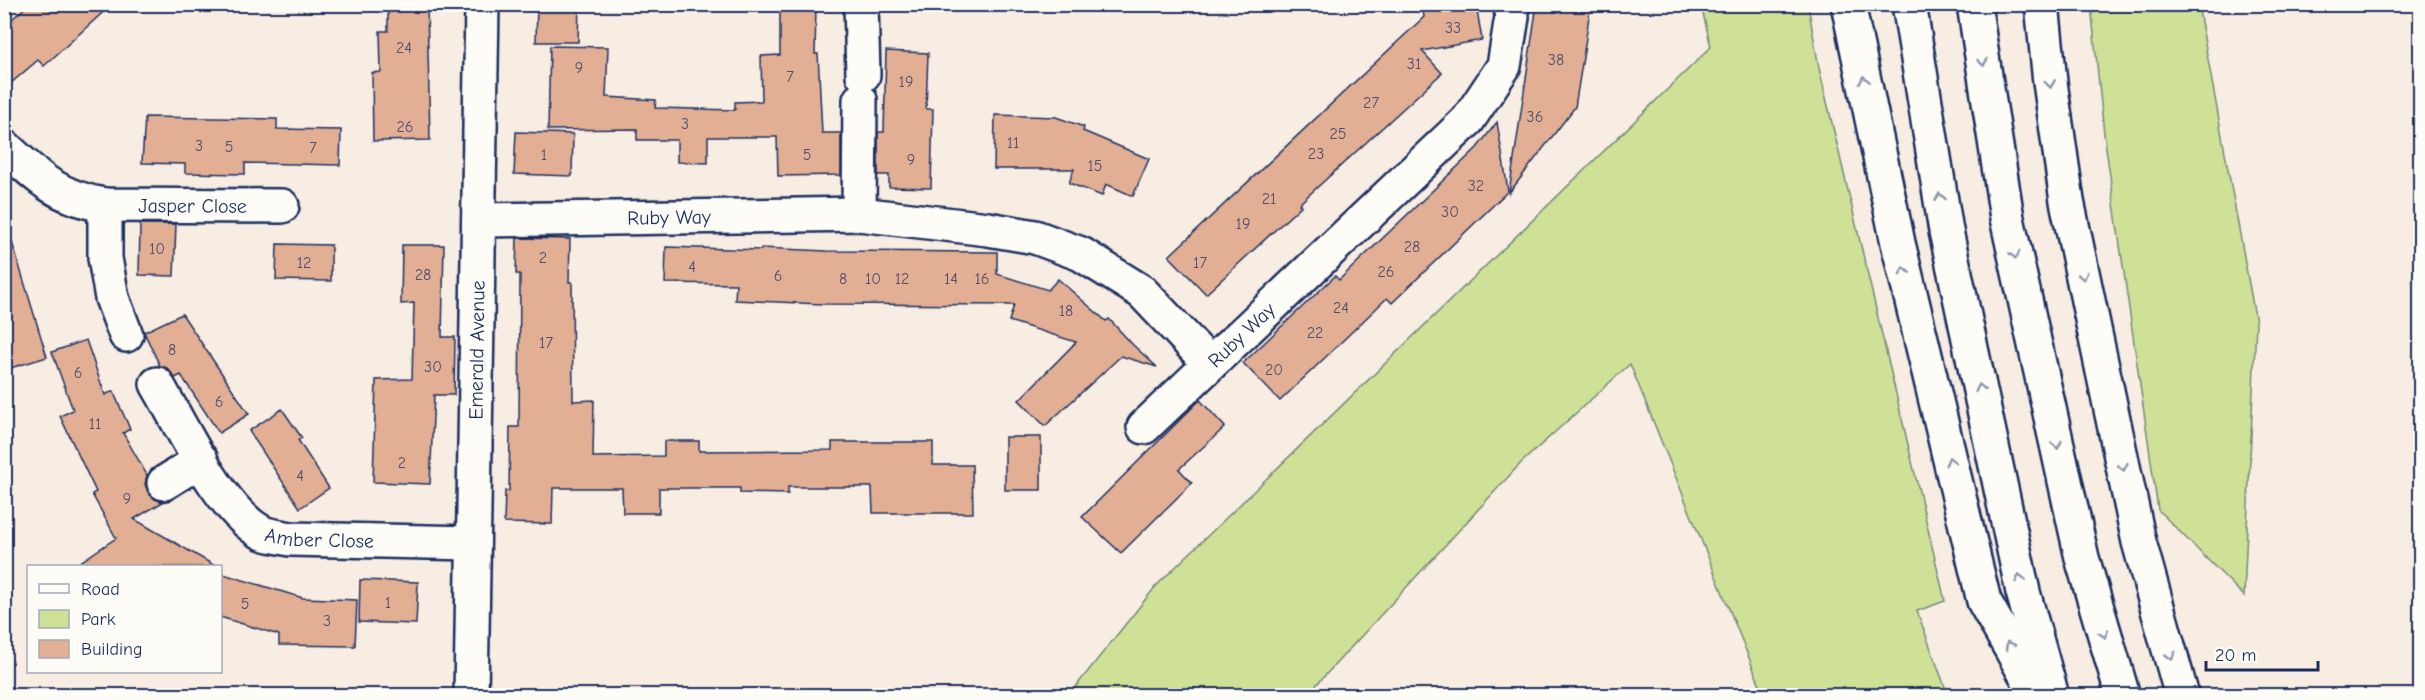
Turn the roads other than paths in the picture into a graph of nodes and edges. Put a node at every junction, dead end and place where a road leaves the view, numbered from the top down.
1 (482, 4) edge
2 (861, 4) edge
3 (1511, 4) edge
4 (1848, 4) edge
5 (1908, 4) edge
6 (1974, 4) edge
7 (2042, 4) edge
8 (4, 146) edge
9 (105, 205) junction
10 (282, 206) dead end
11 (859, 214) junction
12 (478, 220) junction
13 (126, 334) dead end
14 (1210, 364) junction
15 (157, 384) dead end
16 (1144, 427) dead end
17 (201, 460) junction
18 (164, 483) dead end
19 (473, 543) junction
20 (471, 696) edge
21 (2038, 696) edge
22 (2052, 696) edge
23 (2123, 696) edge
24 (2181, 696) edge

1 - 12 main road, Emerald Avenue
2 - 11 main road
3 - 14 main road, Ruby Way
21 -> 4 main road
22 -> 5 main road
6 -> 23 main road
7 -> 24 main road
8 - 9 main road, Jasper Close
9 - 10 main road, Jasper Close
9 - 13 main road
11 - 12 main road, Ruby Way
11 - 14 main road, Ruby Way
12 - 19 main road, Emerald Avenue
14 - 16 main road
15 - 17 main road, Amber Close
17 - 18 main road
17 - 19 main road, Amber Close
19 - 20 main road, Emerald Avenue

